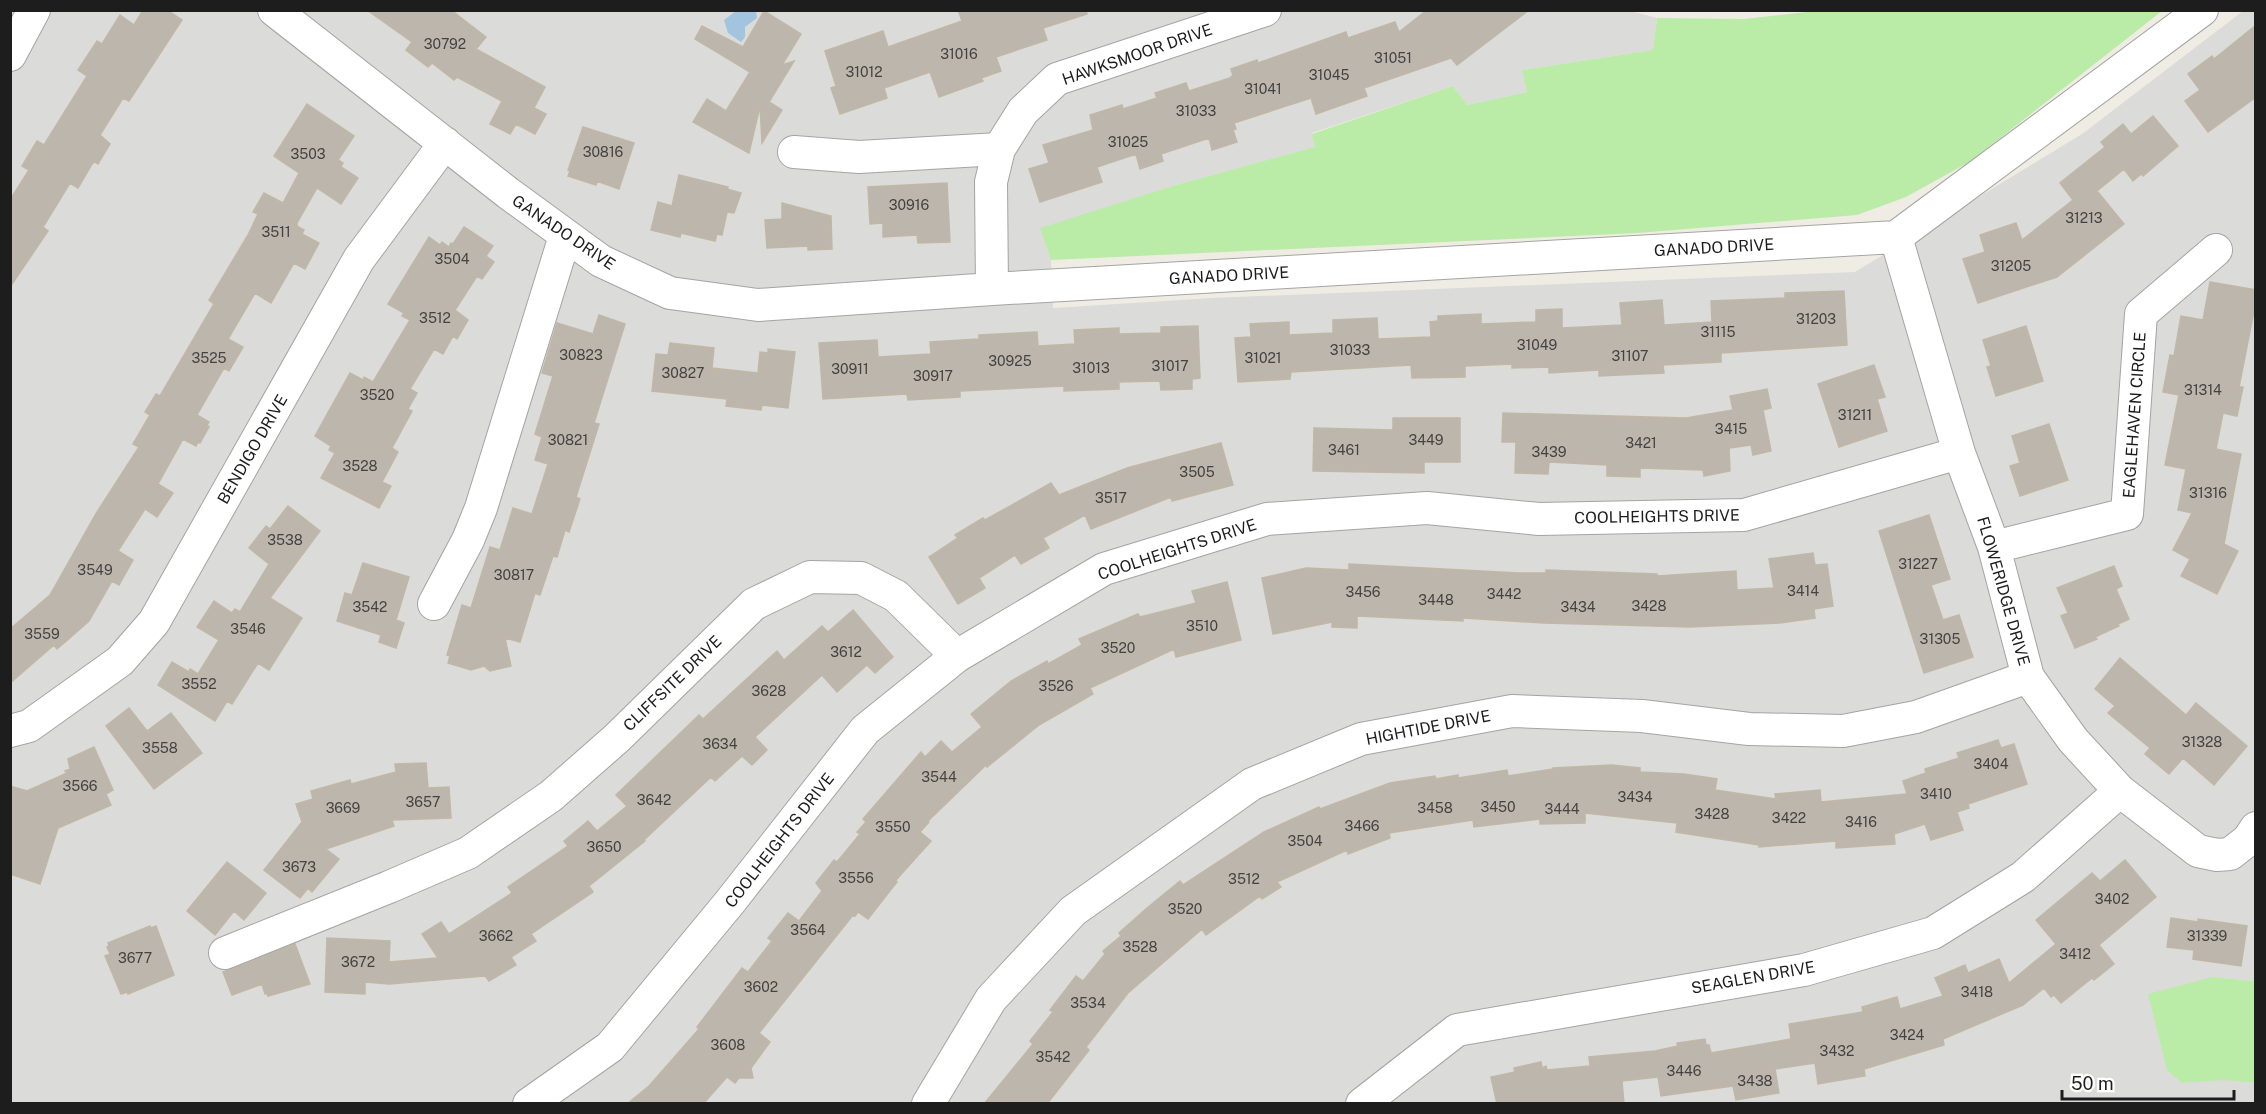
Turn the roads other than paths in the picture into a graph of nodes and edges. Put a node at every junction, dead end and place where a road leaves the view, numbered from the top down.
1 (34, 10) edge
2 (274, 10) edge
3 (1265, 10) edge
4 (2202, 10) edge
5 (10, 55) edge
6 (445, 142) junction
7 (999, 149) junction
8 (794, 152) dead end
9 (565, 236) junction
10 (1896, 237) junction
11 (2216, 250) dead end
12 (992, 289) junction
13 (1959, 453) junction
14 (1994, 547) junction
15 (434, 604) dead end
16 (957, 656) junction
17 (2028, 677) junction
18 (20, 729) edge
19 (2120, 791) junction
20 (2256, 828) edge
21 (225, 952) dead end
22 (529, 1104) edge
23 (928, 1104) edge
24 (1362, 1104) edge

1 - 5 street
2 - 6 street, GANADO DRIVE
3 - 7 street, HAWKSMOOR DRIVE
4 - 10 street
6 - 9 street, GANADO DRIVE
6 - 18 street, BENDIGO DRIVE
7 - 8 street
7 - 12 street, HAWKSMOOR DRIVE
9 - 12 street, GANADO DRIVE
9 - 15 street
10 - 12 street, GANADO DRIVE
10 - 13 street, FLOWERIDGE DRIVE
11 - 14 street, EAGLEHAVEN CIRCLE
13 - 14 street, FLOWERIDGE DRIVE
13 - 16 street, COOLHEIGHTS DRIVE
14 - 17 street, FLOWERIDGE DRIVE
16 - 21 street, CLIFFSITE DRIVE
16 - 22 street, COOLHEIGHTS DRIVE
17 - 19 street, FLOWERIDGE DRIVE
17 - 23 street, HIGHTIDE DRIVE
19 - 20 street, FLOWERIDGE DRIVE
19 - 24 street, SEAGLEN DRIVE

